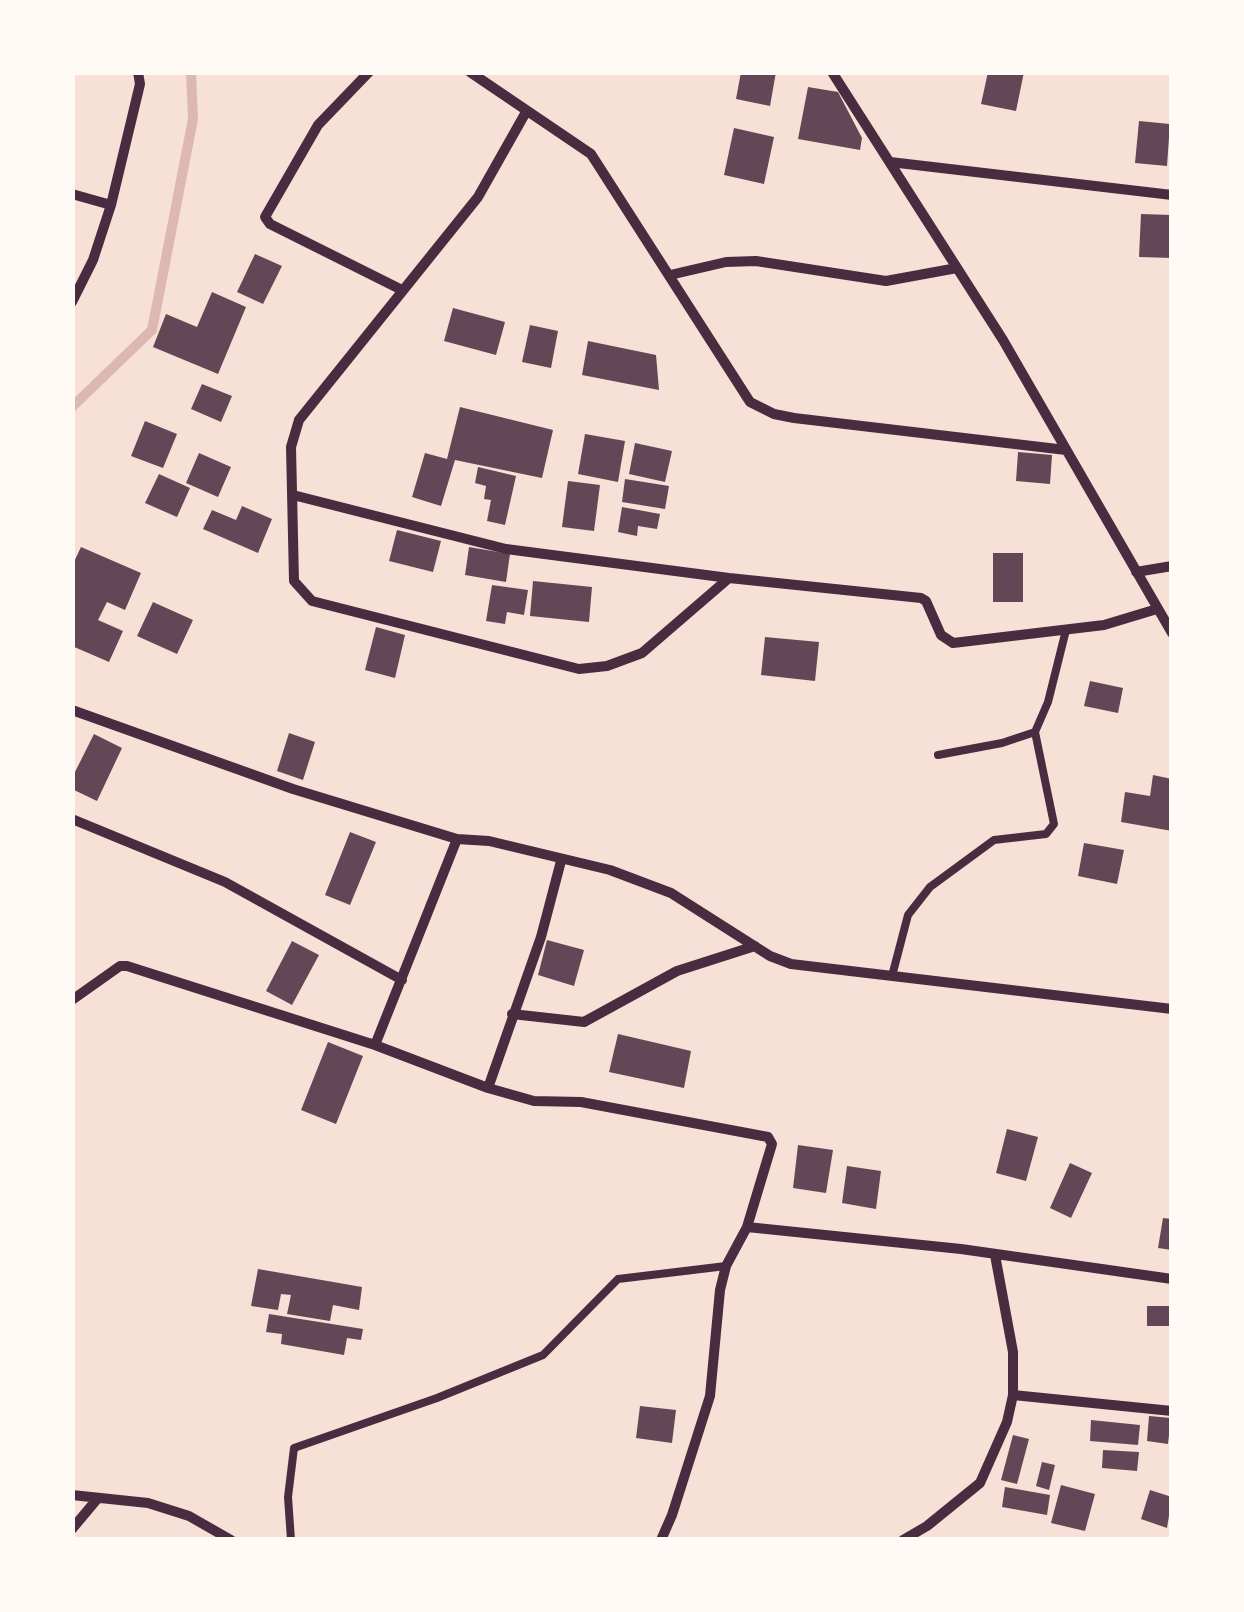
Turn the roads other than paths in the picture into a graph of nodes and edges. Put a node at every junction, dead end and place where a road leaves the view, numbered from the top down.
1 (138, 72) edge
2 (369, 72) edge
3 (470, 72) edge
4 (832, 72) edge
5 (526, 112) junction
6 (890, 162) junction
7 (72, 194) edge
8 (1172, 195) edge
9 (112, 205) junction
10 (958, 268) junction
11 (670, 275) junction
12 (402, 290) junction
13 (72, 302) edge
14 (1066, 450) junction
15 (293, 495) junction
16 (1172, 566) edge
17 (1136, 572) junction
18 (729, 578) junction
19 (1158, 609) junction
20 (1066, 630) junction
21 (1172, 634) edge
22 (72, 710) edge
23 (1035, 732) junction
24 (938, 755) dead end
25 (72, 820) edge
26 (457, 839) junction
27 (562, 860) junction
28 (755, 946) junction
29 (892, 976) junction
30 (402, 980) junction
31 (72, 1000) edge
32 (1172, 1009) edge
33 (512, 1014) junction
34 (375, 1045) junction
35 (488, 1088) junction
36 (747, 1228) junction
37 (995, 1255) junction
38 (726, 1266) junction
39 (1172, 1279) edge
40 (1014, 1395) junction
41 (1172, 1411) edge
42 (72, 1496) edge
43 (98, 1498) junction
44 (72, 1529) edge
45 (231, 1540) edge
46 (291, 1540) edge
47 (661, 1540) edge
48 (903, 1540) edge

1 - 9 street
2 - 12 street
3 - 5 street
4 - 6 street
5 - 11 street
5 - 12 street
6 - 8 street
6 - 10 street
7 - 9 street
9 - 13 street
10 - 11 street
10 - 14 street
11 - 14 street
12 - 15 street
14 - 17 street
15 - 18 street
15 - 18 street
16 - 17 street
17 - 19 street
18 - 20 street
19 - 20 street
19 - 21 street
20 - 23 lane
22 - 26 street
23 - 24 lane
23 - 29 lane
25 - 30 street
26 - 27 street
26 - 30 street
27 - 28 street
27 - 33 street
28 - 29 street
28 - 33 street
29 - 32 street
30 - 34 street
31 - 34 street
33 - 35 street
34 - 35 street
35 - 36 street
36 - 37 street
36 - 38 street
37 - 39 street
37 - 40 street
38 - 46 lane
38 - 47 street
40 - 41 street
40 - 48 street
42 - 43 street
43 - 44 street
43 - 45 street

